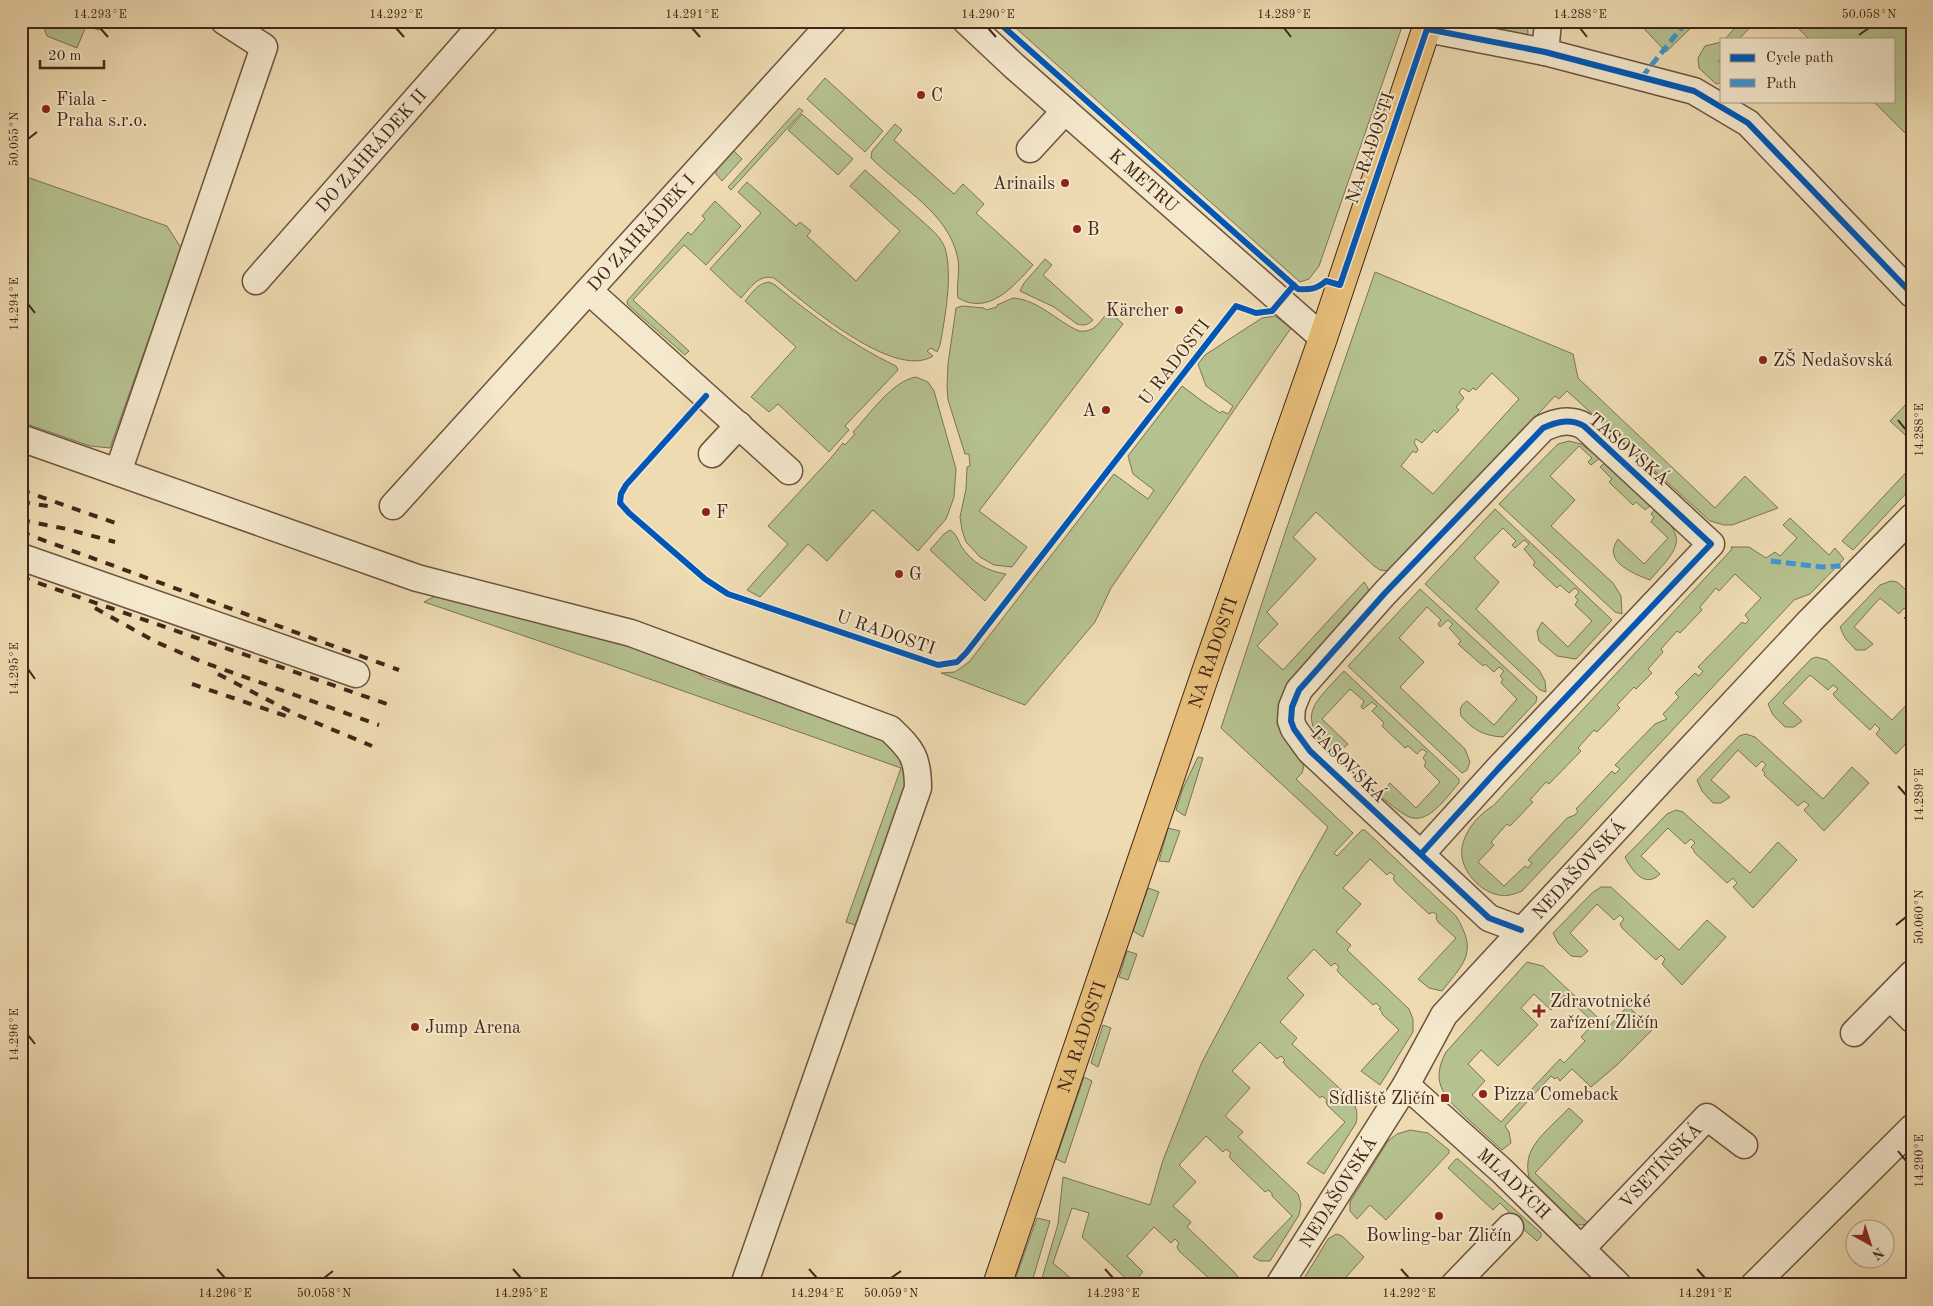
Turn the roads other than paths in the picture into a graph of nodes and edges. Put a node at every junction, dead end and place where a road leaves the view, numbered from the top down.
1 (224, 21) edge
2 (485, 21) edge
3 (832, 21) edge
4 (966, 21) edge
5 (1546, 21) edge
6 (1428, 25) edge
7 (1469, 29) edge
8 (1545, 52) junction
9 (1065, 111) junction
10 (1030, 149) dead end
11 (256, 280) dead end
12 (589, 291) junction
13 (1912, 294) edge
14 (1323, 338) junction
15 (739, 425) junction
16 (21, 438) edge
17 (712, 454) dead end
18 (789, 471) dead end
19 (118, 472) junction
20 (393, 506) dead end
21 (1912, 517) edge
22 (21, 557) edge
23 (356, 674) dead end
24 (1421, 854) junction
25 (1521, 930) junction
26 (1912, 974) edge
27 (1890, 996) junction
28 (1912, 1019) edge
29 (1854, 1032) dead end
30 (1406, 1085) junction
31 (1912, 1128) edge
32 (1744, 1145) dead end
33 (1510, 1227) dead end
34 (1582, 1248) junction
35 (744, 1285) edge
36 (997, 1285) edge
37 (1279, 1285) edge
38 (1454, 1285) edge
39 (1618, 1285) edge
40 (1754, 1285) edge

1 - 19 street
2 - 11 street, DO ZAHRÁDEK II
3 - 12 street, DO ZAHRÁDEK I
4 - 9 street, K METRU
5 - 8 street
6 - 7 street
6 - 14 main road, NA RADOSTI
7 - 8 street
8 - 13 street
9 - 10 street
9 - 14 street, K METRU
12 - 15 street, DO ZAHRÁDEK I
12 - 20 street
14 - 36 main road, NA RADOSTI
15 - 17 street
15 - 18 street, DO ZAHRÁDEK I
16 - 19 street
19 - 35 street
21 - 25 street, NEDAŠOVSKÁ
22 - 23 street
24 - 24 street, TASOVSKÁ
24 - 25 street, TASOVSKÁ
25 - 30 street, NEDAŠOVSKÁ
26 - 27 street
27 - 28 street
27 - 29 street
30 - 34 street, MLADÝCH
30 - 37 street, NEDAŠOVSKÁ
31 - 40 street
32 - 34 street, VSETÍNSKÁ
33 - 38 street
34 - 39 street, MLADÝCH

